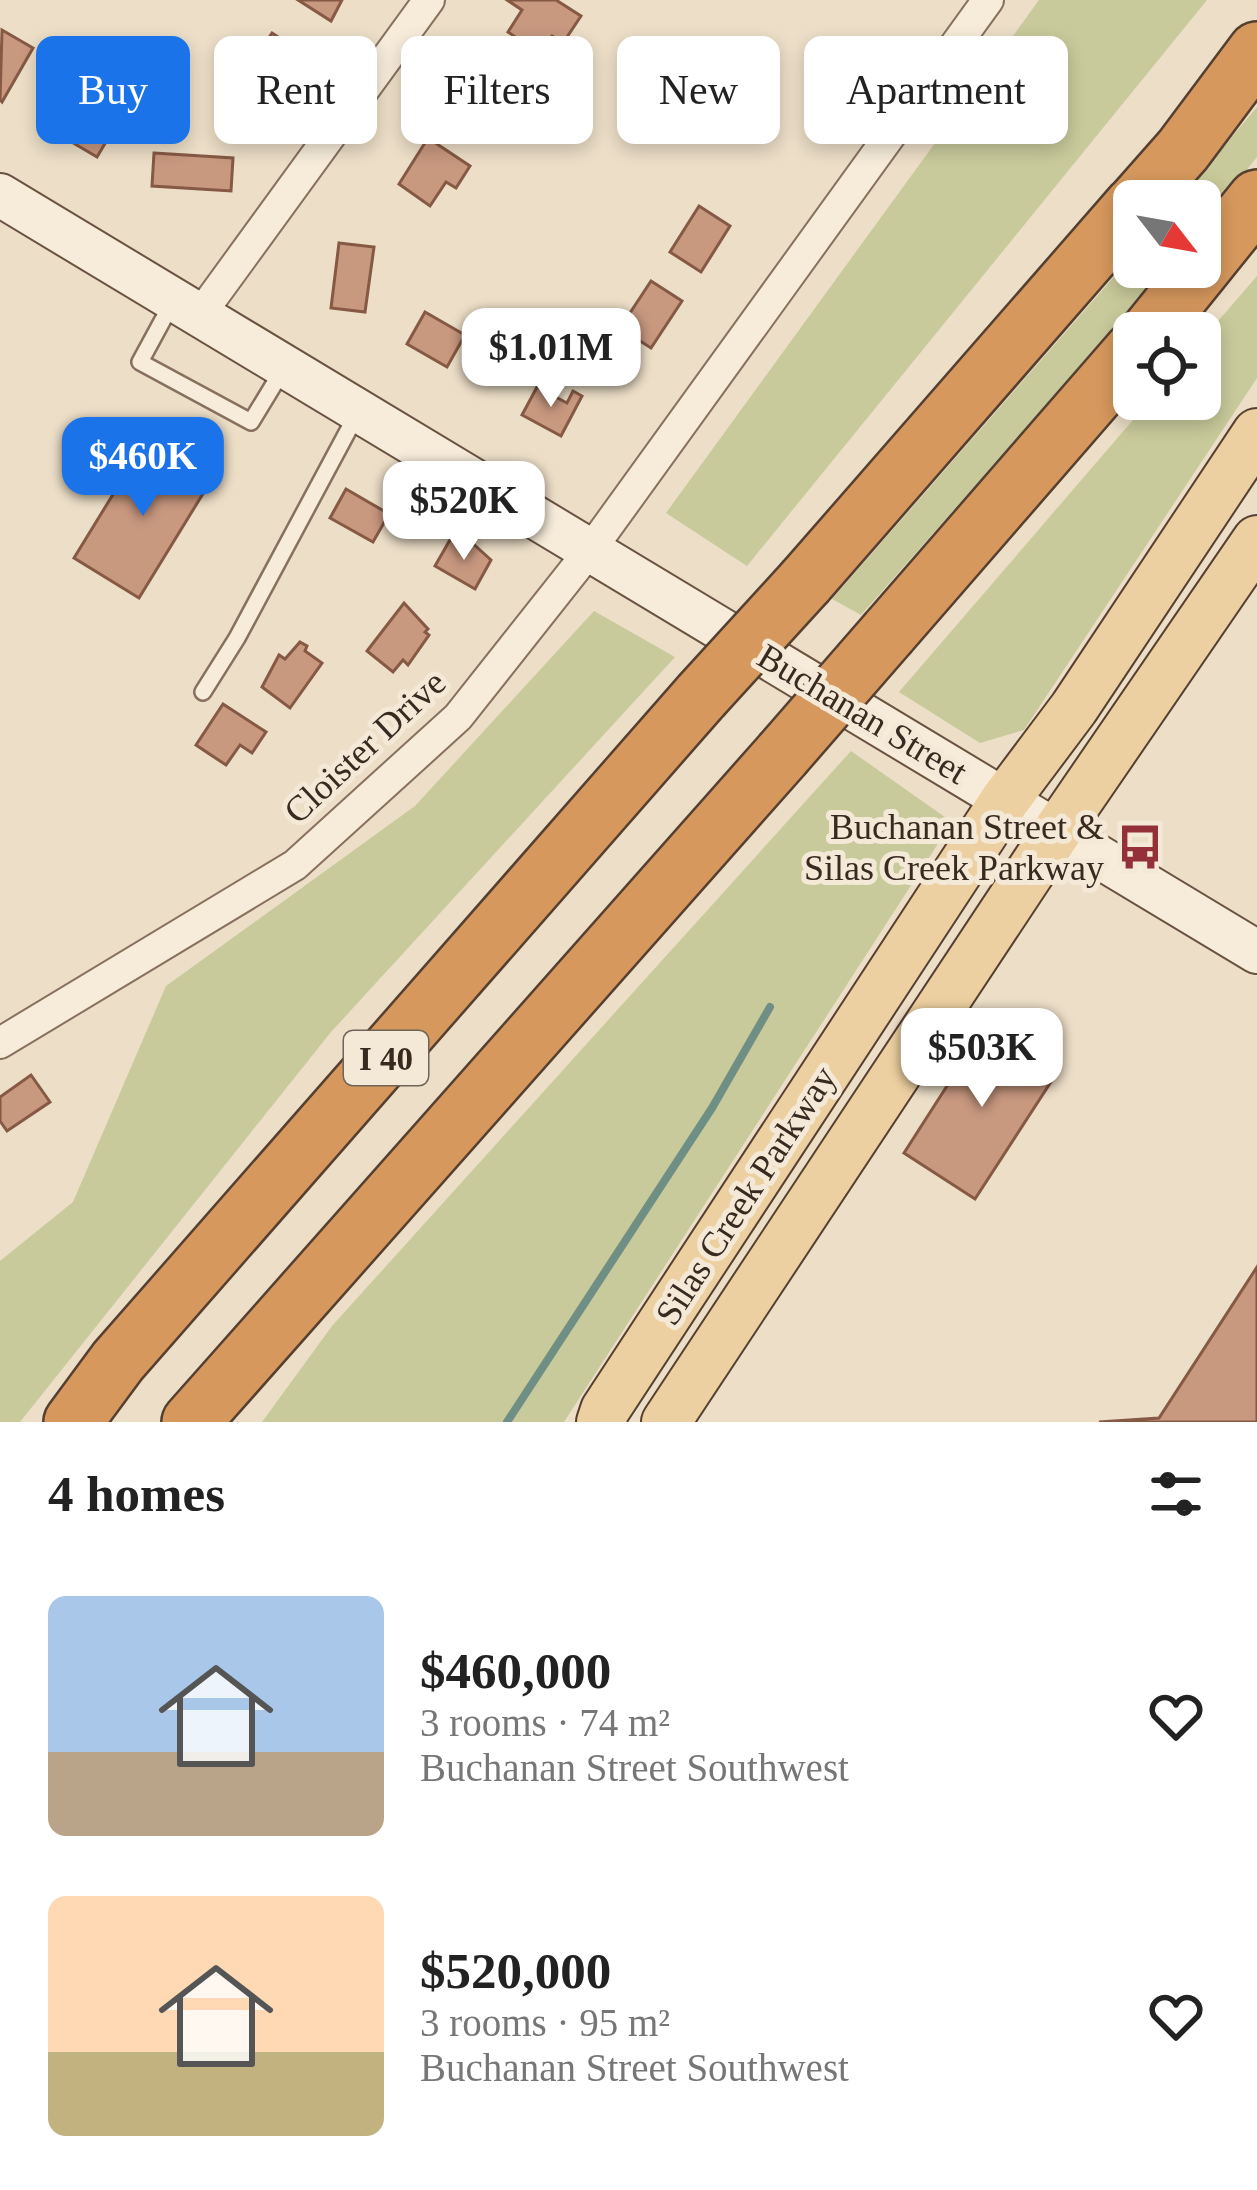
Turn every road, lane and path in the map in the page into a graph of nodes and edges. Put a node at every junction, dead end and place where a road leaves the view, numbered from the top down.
1 (429, 0) edge
2 (988, 0) edge
3 (1257, 51) edge
4 (1156, 180) edge
5 (0, 195) edge
6 (1257, 199) edge
7 (1113, 229) edge
8 (186, 309) junction
9 (1166, 312) edge
10 (285, 367) junction
11 (1113, 374) edge
12 (358, 411) junction
13 (1257, 433) edge
14 (1257, 540) edge
15 (592, 549) junction
16 (203, 692) dead end
17 (1005, 800) junction
18 (1056, 833) junction
19 (1257, 952) edge
20 (0, 1042) edge
21 (73, 1422) edge
22 (191, 1422) edge
23 (602, 1422) edge
24 (666, 1422) edge

1 - 8 street
2 - 15 street, Cloister Drive
3 - 4 highway, I 40
5 - 8 street, Buchanan Street
6 - 9 highway
7 - 21 highway, I 40, bridge
8 - 10 street, Buchanan Street
8 - 10 lane
10 - 12 street, Buchanan Street
11 - 22 highway, I 40, bridge
12 - 15 street, Buchanan Street
12 - 16 lane
13 - 17 main road, Silas Creek Parkway
14 - 18 main road, Silas Creek Parkway
15 - 17 street, Buchanan Street
15 - 20 street, Cloister Drive
17 - 18 street, Buchanan Street
17 - 23 main road, Silas Creek Parkway
18 - 19 street, Buchanan Street
18 - 24 main road, Silas Creek Parkway

